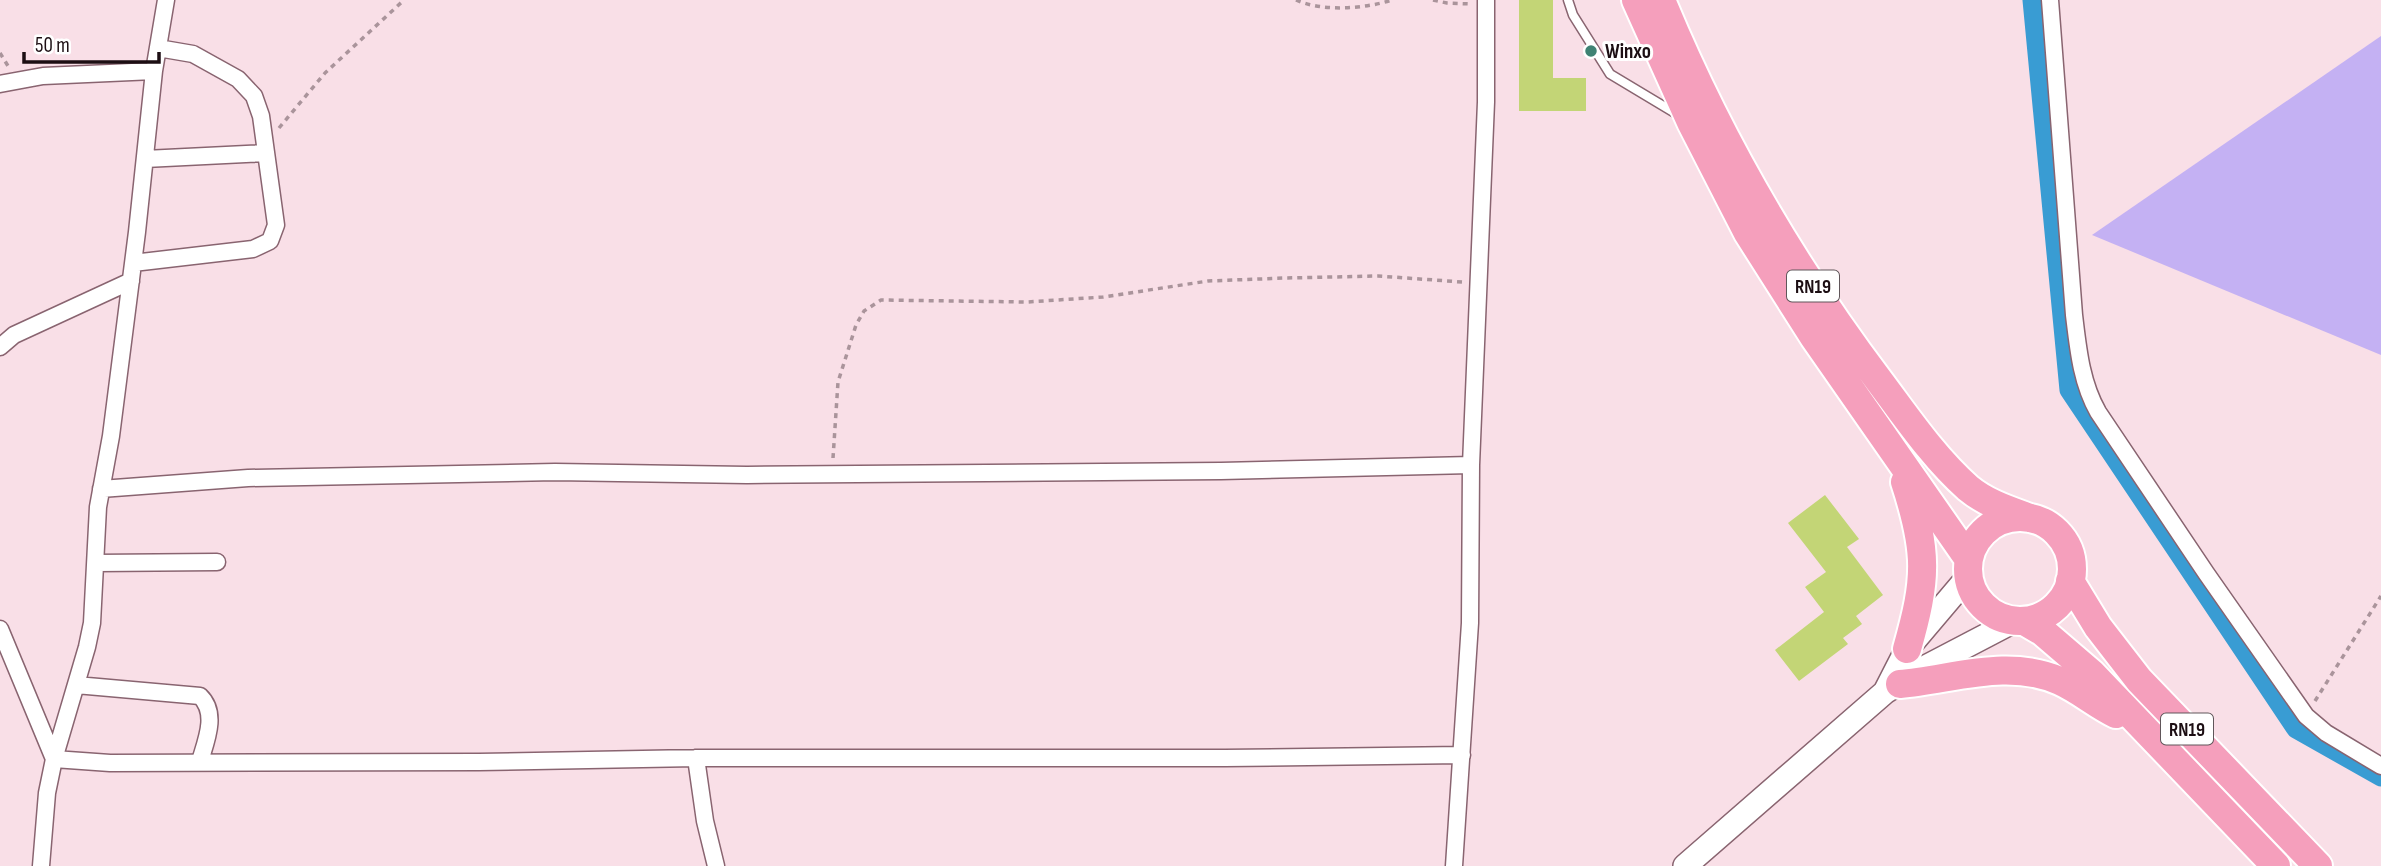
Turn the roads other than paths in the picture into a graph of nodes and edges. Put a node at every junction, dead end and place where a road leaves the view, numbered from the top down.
1 (166, 0) edge
2 (1568, 0) edge
3 (1636, 0) edge
4 (1661, 0) edge
5 (2050, 0) edge
6 (1486, 2) edge
7 (158, 48) junction
8 (155, 71) junction
9 (0, 84) edge
10 (1691, 122) junction
11 (266, 149) junction
12 (145, 159) junction
13 (133, 263) junction
14 (131, 281) junction
15 (0, 347) edge
16 (1896, 457) junction
17 (1471, 464) junction
18 (102, 489) junction
19 (2030, 518) junction
20 (217, 562) dead end
21 (96, 563) junction
22 (1968, 567) junction
23 (2070, 581) junction
24 (2019, 621) junction
25 (0, 629) edge
26 (1907, 649) junction
27 (76, 685) junction
28 (1893, 688) junction
29 (2143, 726) junction
30 (1462, 755) junction
31 (696, 758) junction
32 (54, 760) junction
33 (200, 761) junction
34 (2381, 766) edge
35 (41, 866) edge
36 (716, 866) edge
37 (1454, 866) edge
38 (1685, 866) edge
39 (2276, 866) edge
40 (2318, 866) edge

1 - 7 street
2 - 10 lane
3 - 10 highway, RN19
4 - 19 highway, RN19
5 - 34 street
6 - 17 street
7 - 8 street
7 - 11 street
8 - 9 street
8 - 12 street
10 - 16 highway, RN19
11 - 12 street
11 - 13 street
12 - 13 street
13 - 14 street
14 - 15 street
14 - 18 street
16 - 22 highway, RN19
16 - 26 highway
17 - 18 street
17 - 30 street
18 - 21 street
19 - 22 highway
19 - 23 highway, RN19
20 - 21 street
21 - 27 street
22 - 24 highway, RN19
22 - 26 street
23 - 24 highway
23 - 40 highway, RN19
24 - 28 street
24 - 29 highway, RN19
25 - 32 street
26 - 28 street
27 - 32 street
27 - 33 street
28 - 29 highway
28 - 38 street
29 - 39 highway, RN19
30 - 31 street
30 - 37 street
31 - 33 street
31 - 36 street
32 - 33 street
32 - 35 street

